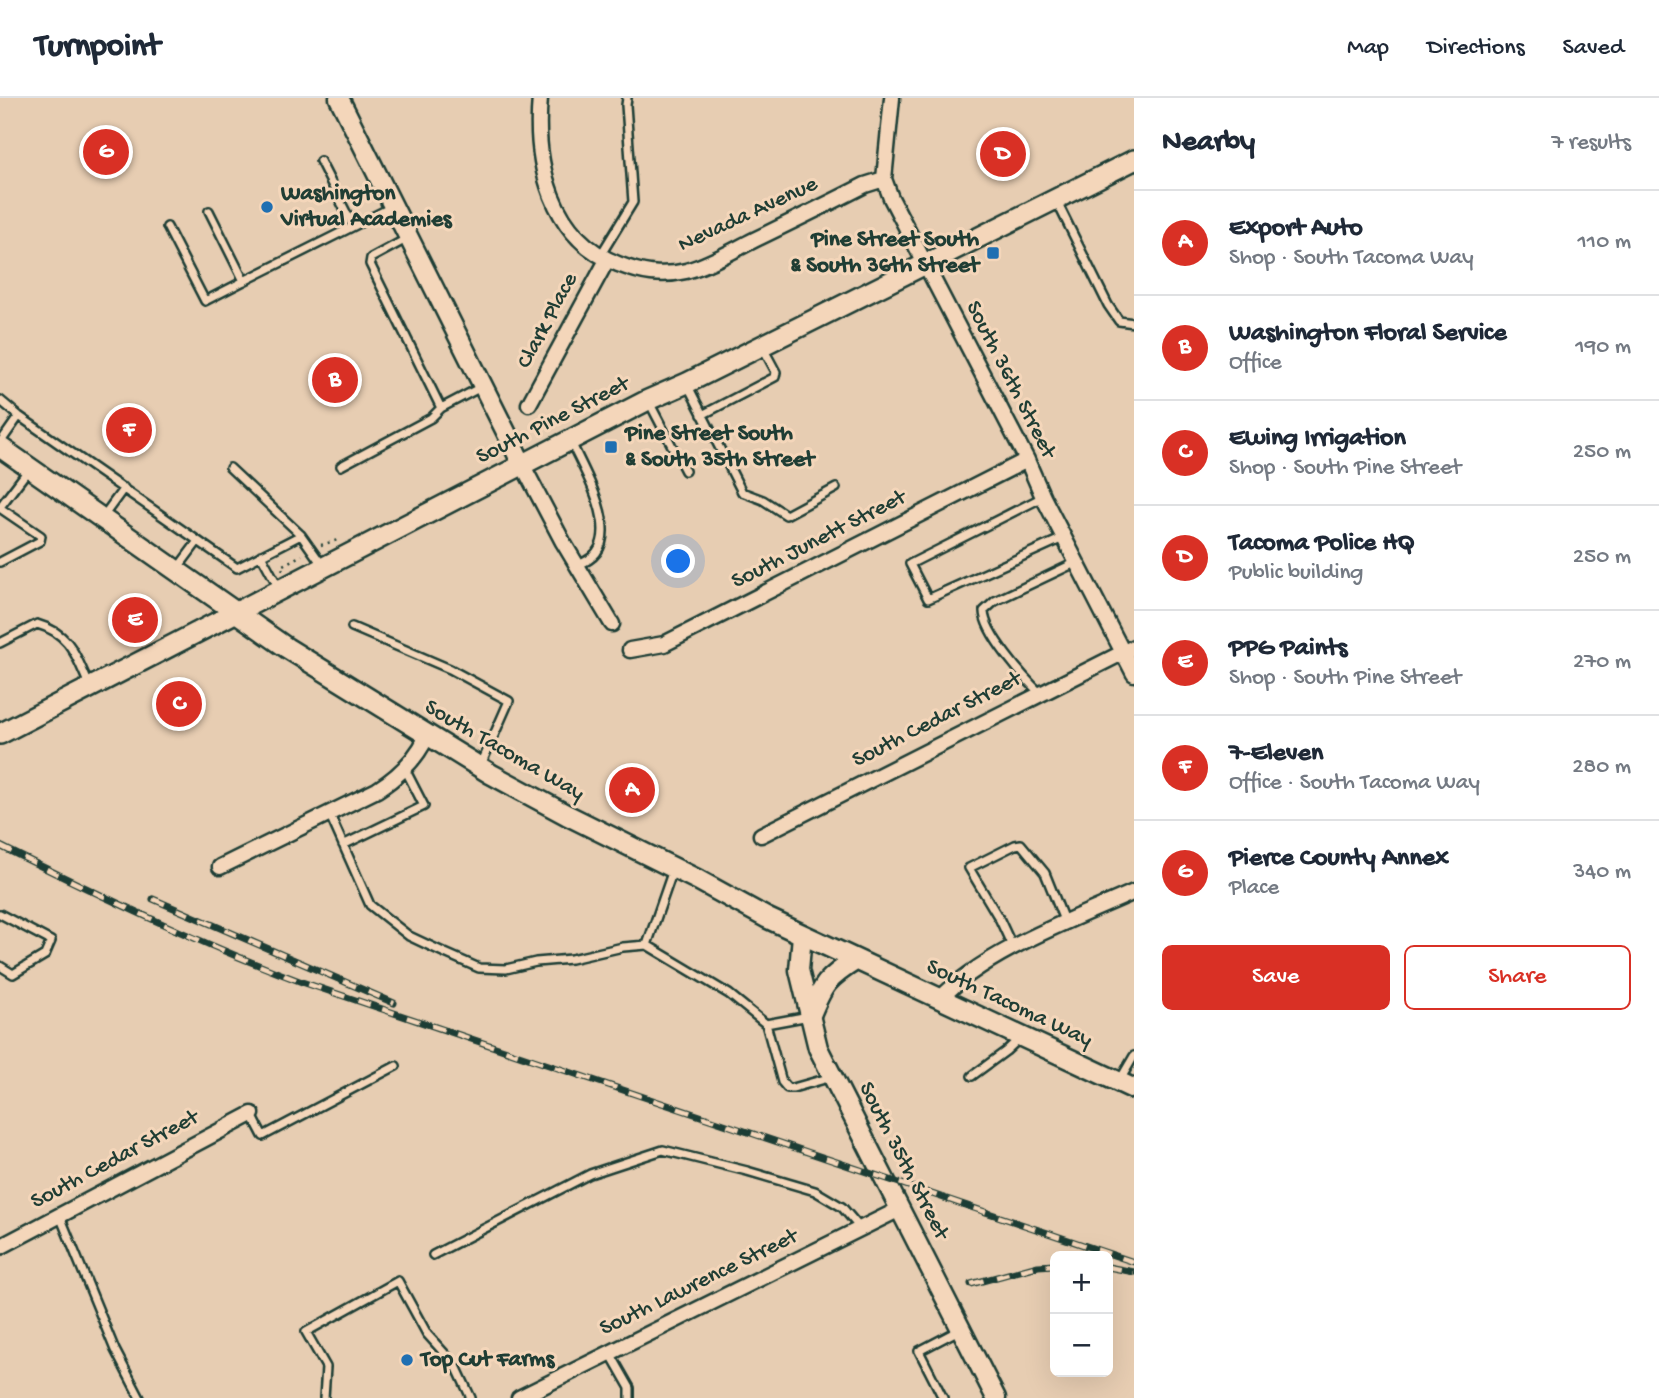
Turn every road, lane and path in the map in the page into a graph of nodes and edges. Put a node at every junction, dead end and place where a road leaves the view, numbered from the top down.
1 (339, 98) edge
2 (540, 98) edge
3 (627, 98) edge
4 (892, 98) edge
5 (1134, 160) edge
6 (320, 161) dead end
7 (884, 179) junction
8 (1055, 200) junction
9 (393, 206) junction
10 (209, 211) dead end
11 (353, 226) junction
12 (167, 227) dead end
13 (408, 237) junction
14 (603, 258) junction
15 (926, 264) junction
16 (244, 281) junction
17 (1134, 323) edge
18 (762, 346) junction
19 (687, 383) junction
20 (482, 386) junction
21 (0, 400) edge
22 (648, 400) junction
23 (529, 404) dead end
24 (441, 408) junction
25 (702, 415) junction
26 (19, 416) junction
27 (569, 440) junction
28 (0, 445) edge
29 (1027, 460) junction
30 (522, 464) junction
31 (341, 466) dead end
32 (29, 468) junction
33 (230, 468) dead end
34 (685, 471) dead end
35 (124, 488) junction
36 (836, 488) dead end
37 (1043, 497) junction
38 (0, 508) edge
39 (102, 518) junction
40 (301, 535) junction
41 (348, 536) dead end
42 (1064, 537) junction
43 (198, 541) junction
44 (312, 550) junction
45 (261, 555) junction
46 (0, 562) edge
47 (1077, 562) junction
48 (576, 566) junction
49 (323, 567) junction
50 (176, 570) junction
51 (281, 580) junction
52 (236, 612) junction
53 (612, 624) dead end
54 (352, 626) dead end
55 (0, 643) edge
56 (1129, 649) edge
57 (630, 650) dead end
58 (1134, 674) edge
59 (91, 687) junction
60 (1041, 694) junction
61 (0, 734) edge
62 (427, 736) junction
63 (480, 768) junction
64 (405, 769) junction
65 (329, 813) junction
66 (761, 835) dead end
67 (343, 845) junction
68 (219, 867) dead end
69 (673, 868) junction
70 (1134, 892) edge
71 (0, 914) edge
72 (1065, 923) junction
73 (802, 935) junction
74 (647, 945) junction
75 (1013, 948) junction
76 (856, 960) junction
77 (0, 966) edge
78 (940, 999) junction
79 (810, 1016) junction
80 (766, 1024) junction
81 (1021, 1036) junction
82 (1134, 1056) edge
83 (396, 1066) dead end
84 (972, 1076) dead end
85 (832, 1077) junction
86 (1127, 1085) edge
87 (252, 1114) joint
88 (900, 1209) junction
89 (60, 1216) junction
90 (860, 1228) junction
91 (0, 1247) edge
92 (433, 1255) dead end
93 (961, 1329) junction
94 (610, 1353) junction
95 (140, 1398) edge
96 (324, 1398) edge
97 (471, 1398) edge
98 (519, 1398) edge
99 (630, 1398) edge
100 (943, 1398) edge
101 (996, 1398) edge

1 - 9 street
2 - 14 street, Nevada Avenue
3 - 14 lane
4 - 7 street, South 36th Street
5 - 8 main road, South Pine Street
6 - 11 lane
7 - 14 street, Nevada Avenue
7 - 15 street, South 36th Street
8 - 15 main road, South Pine Street
8 - 17 lane
9 - 11 lane
9 - 13 street
10 - 16 lane
11 - 16 lane
12 - 16 lane
13 - 20 street
13 - 24 lane
14 - 23 street, Clark Place
15 - 18 main road, South Pine Street
15 - 29 street, South 36th Street
18 - 19 main road, South Pine Street
18 - 25 lane
19 - 22 main road, South Pine Street
19 - 25 lane
20 - 24 lane
20 - 30 street
21 - 26 lane
22 - 27 main road, South Pine Street
22 - 34 lane
24 - 31 lane
25 - 36 lane
26 - 28 lane
26 - 35 lane
27 - 30 main road, South Pine Street
27 - 48 lane
28 - 32 main road, South Tacoma Way
29 - 37 street, South 36th Street
29 - 57 street, South Junett Street
30 - 48 street
30 - 49 main road, South Pine Street
32 - 38 lane
32 - 39 main road, South Tacoma Way
33 - 40 lane
35 - 39 lane
35 - 43 lane
37 - 42 street, South 36th Street
37 - 42 lane
38 - 46 lane
39 - 50 main road, South Tacoma Way
40 - 44 lane
40 - 45 lane
41 - 44 path
42 - 47 street, South 36th Street
43 - 45 lane
43 - 50 lane
44 - 49 lane
44 - 51 path
45 - 51 lane
47 - 56 street, South 36th Street
47 - 60 lane
48 - 53 street
49 - 51 main road, South Pine Street
50 - 52 main road, South Tacoma Way
51 - 52 main road, South Pine Street
52 - 59 main road, South Pine Street
52 - 62 main road, South Tacoma Way
54 - 63 lane
55 - 59 lane
56 - 58 street, South 36th Street
56 - 60 street, South Cedar Street
59 - 61 main road, South Pine Street
60 - 66 street, South Cedar Street
62 - 63 main road, South Tacoma Way
62 - 64 street
63 - 69 main road, South Tacoma Way
64 - 65 street
64 - 67 lane
65 - 67 lane
65 - 68 street
67 - 74 lane
69 - 73 main road, South Tacoma Way
69 - 74 lane
70 - 72 street
71 - 77 lane
72 - 75 street
72 - 75 lane
73 - 76 main road, South Tacoma Way
73 - 79 street, South 35th Street
74 - 80 lane
75 - 78 street
76 - 78 main road, South Tacoma Way
76 - 79 main road
78 - 81 main road, South Tacoma Way
79 - 80 lane
79 - 85 street, South 35th Street
80 - 85 lane
81 - 84 lane
81 - 86 main road, South Tacoma Way
82 - 86 lane
83 - 87 lane
85 - 88 street, South 35th Street
87 - 89 street, South Cedar Street
88 - 90 street, South Lawrence Street
88 - 93 street, South 35th Street
89 - 91 street, South Cedar Street
89 - 95 lane
90 - 92 lane
90 - 94 street, South Lawrence Street
93 - 100 lane
93 - 101 street, South 35th Street
94 - 98 street, South Lawrence Street
94 - 99 lane
96 - 97 lane

